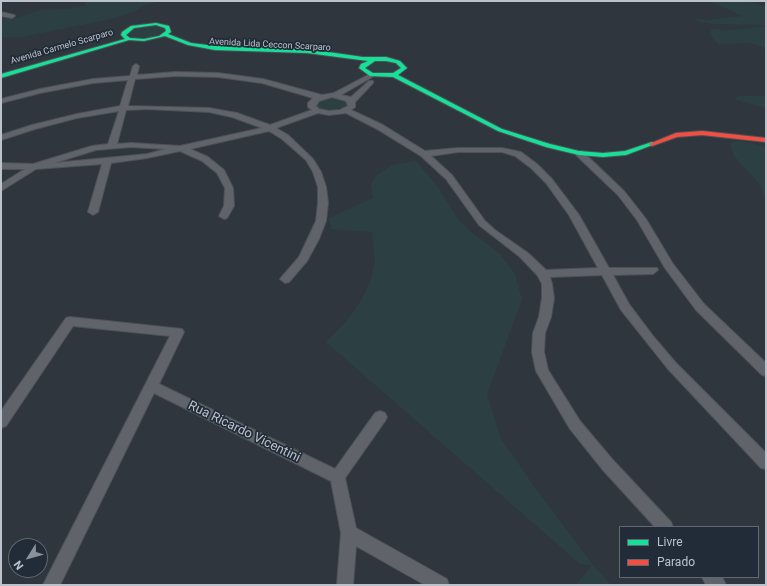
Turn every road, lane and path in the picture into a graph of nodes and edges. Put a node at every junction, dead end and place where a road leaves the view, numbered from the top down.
1 (1, 14) edge
2 (12, 16) dead end
3 (165, 35) junction
4 (126, 37) junction
5 (152, 39) junction
6 (373, 60) junction
7 (136, 66) dead end
8 (362, 68) junction
9 (403, 70) junction
10 (1, 71) edge
11 (394, 75) junction
12 (1, 76) edge
13 (132, 76) junction
14 (376, 76) junction
15 (336, 95) junction
16 (319, 97) junction
17 (1, 101) edge
18 (348, 106) junction
19 (123, 108) junction
20 (317, 111) junction
21 (270, 128) junction
22 (766, 135) edge
23 (1, 138) edge
24 (766, 140) edge
25 (112, 146) junction
26 (184, 149) junction
27 (579, 153) junction
28 (424, 154) junction
29 (107, 162) junction
30 (1, 166) edge
31 (34, 167) junction
32 (1, 188) edge
33 (93, 212) dead end
34 (224, 216) dead end
35 (653, 270) dead end
36 (604, 271) junction
37 (543, 274) junction
38 (285, 279) dead end
39 (766, 371) edge
40 (151, 386) junction
41 (380, 417) dead end
42 (1, 422) edge
43 (766, 463) edge
44 (336, 477) junction
45 (664, 526) edge
46 (349, 533) junction
47 (51, 585) edge
48 (345, 585) edge
49 (441, 585) edge

1 - 2 street
3 - 4 main road
3 - 5 main road
3 - 6 main road, Avenida Lida Ceccon Scarparo
4 - 5 main road
4 - 10 main road, Avenida Carmelo Scarparo
4 - 12 main road, Avenida Carmelo Scarparo
5 - 8 main road, Avenida Lida Ceccon Scarparo
6 - 8 main road
6 - 9 main road, Avenida Lida Ceccon Scarparo
7 - 13 street
8 - 14 main road, Avenida Lida Ceccon Scarparo
9 - 11 main road
9 - 22 main road
11 - 14 main road
11 - 27 main road
13 - 16 street
13 - 17 street
13 - 19 street
14 - 15 street
14 - 18 street
15 - 16 street
15 - 18 street
16 - 20 street
18 - 20 street
18 - 28 street
19 - 21 street
19 - 23 street
19 - 25 street
20 - 21 street
21 - 26 street
21 - 38 street
24 - 27 main road
25 - 26 street
25 - 31 street
26 - 29 street
26 - 34 street
27 - 39 street
28 - 36 street
28 - 37 street
29 - 31 street
29 - 33 street
30 - 31 street
31 - 32 street
35 - 36 street
36 - 37 street
36 - 43 street
37 - 45 street
40 - 42 street
40 - 44 street, Rua Ricardo Vicentini
40 - 47 street
41 - 44 street
44 - 46 street
46 - 48 street
46 - 49 street

